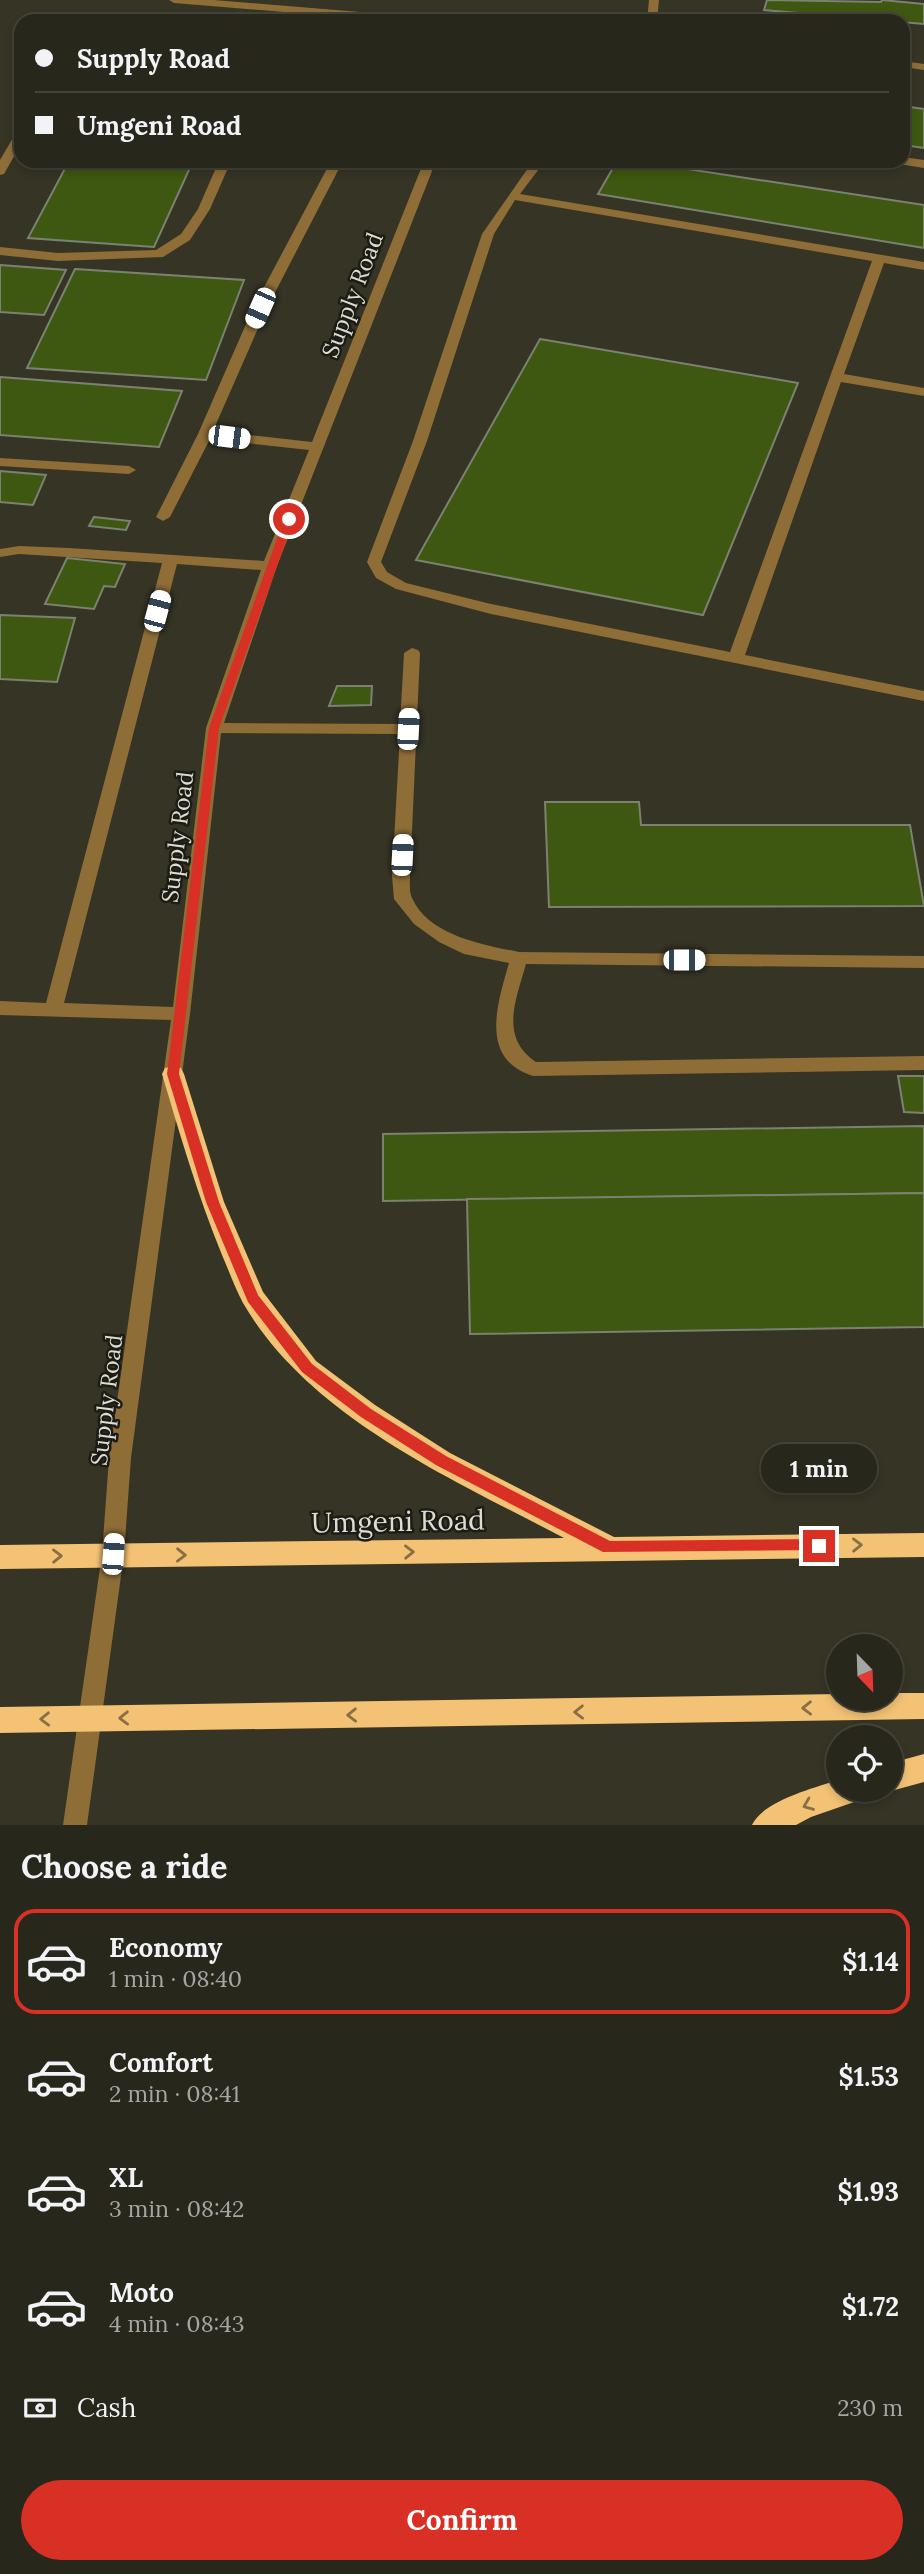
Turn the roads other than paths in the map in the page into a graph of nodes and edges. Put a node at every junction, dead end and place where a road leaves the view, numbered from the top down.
1 (174, 0) edge
2 (351, 0) edge
3 (348, 13) junction
4 (359, 14) edge
5 (14, 146) edge
6 (222, 168) edge
7 (333, 168) edge
8 (427, 168) edge
9 (534, 168) edge
10 (0, 170) edge
11 (512, 196) junction
12 (0, 251) edge
13 (879, 258) junction
14 (924, 265) edge
15 (835, 377) junction
16 (924, 393) edge
17 (205, 434) junction
18 (317, 447) junction
19 (0, 462) edge
20 (129, 470) dead end
21 (163, 517) dead end
22 (0, 551) edge
23 (171, 559) junction
24 (270, 566) junction
25 (412, 653) dead end
26 (736, 658) junction
27 (924, 696) edge
28 (214, 728) junction
29 (408, 729) junction
30 (519, 958) junction
31 (924, 962) edge
32 (0, 1008) edge
33 (54, 1011) junction
34 (181, 1014) junction
35 (924, 1063) edge
36 (173, 1074) junction
37 (924, 1545) edge
38 (608, 1548) junction
39 (113, 1554) junction
40 (0, 1557) edge
41 (924, 1706) edge
42 (90, 1719) junction
43 (0, 1720) edge
44 (924, 1768) edge
45 (903, 1774) edge
46 (826, 1798) edge
47 (75, 1825) edge
48 (767, 1825) edge

1 - 3 street
2 - 3 street
3 - 4 street
5 - 10 street
6 - 12 street
7 - 17 street
8 - 18 street, Supply Road
9 - 11 street
11 - 13 street
11 - 26 street
13 - 14 street
13 - 15 street
15 - 16 street
15 - 26 street
17 - 18 street
17 - 21 street
18 - 24 street, Supply Road
19 - 20 street
22 - 23 street
23 - 24 street
23 - 33 street
24 - 28 street, Supply Road
25 - 29 street
26 - 27 street
28 - 29 street
28 - 34 street, Supply Road
29 - 30 street
30 - 31 street
30 - 35 street
32 - 33 street
33 - 34 street
34 - 36 street, Supply Road
36 - 38 highway
36 - 39 street, Supply Road
38 -> 37 highway, Umgeni Road
39 -> 38 highway, Umgeni Road
40 -> 39 highway, Umgeni Road
39 - 42 street, Supply Road
41 -> 42 highway
42 -> 43 highway
42 - 47 street, Supply Road
44 - 45 highway
46 -> 48 highway

